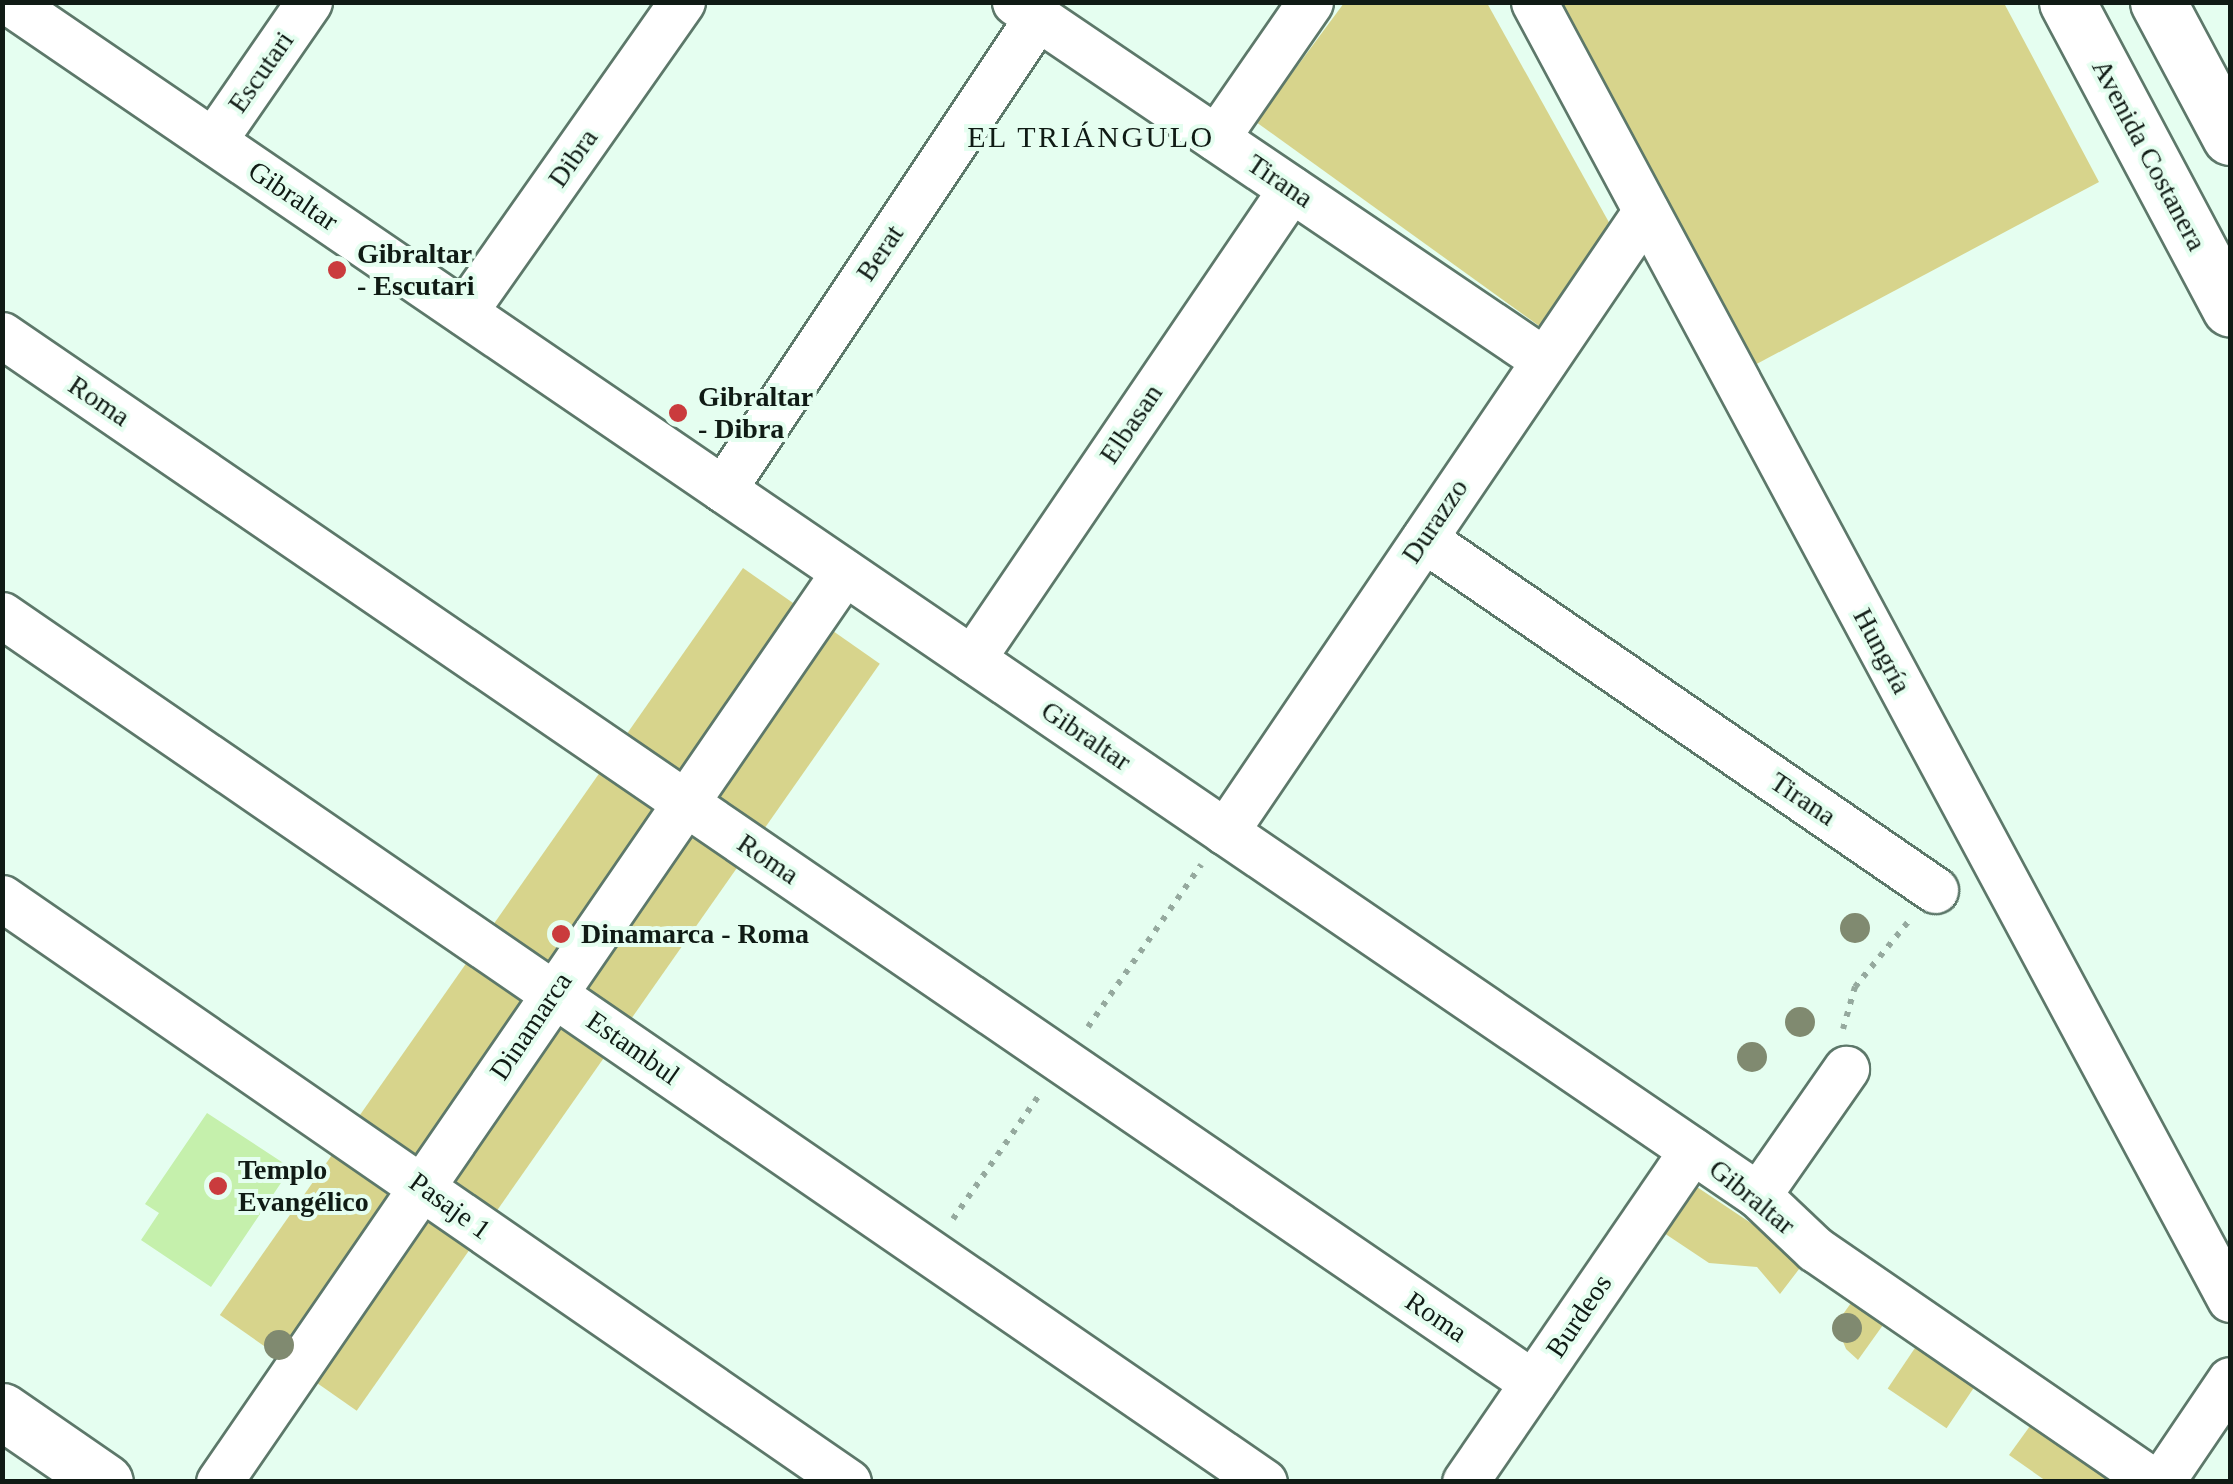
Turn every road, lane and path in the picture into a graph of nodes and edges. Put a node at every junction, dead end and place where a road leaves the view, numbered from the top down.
1 (9, 2) edge
2 (309, 2) edge
3 (682, 2) edge
4 (1310, 2) edge
5 (1534, 2) edge
6 (2067, 2) edge
7 (2158, 2) edge
8 (1026, 10) edge
9 (2230, 137) edge
10 (1216, 138) junction
11 (213, 141) junction
12 (1290, 189) junction
13 (1646, 211) junction
14 (2230, 308) edge
15 (464, 312) junction
16 (2, 335) edge
17 (1544, 360) junction
18 (723, 489) junction
19 (1424, 538) junction
20 (844, 572) junction
21 (2, 614) edge
22 (972, 659) junction
23 (686, 802) junction
24 (1225, 832) junction
25 (1935, 890) joint
26 (2, 898) edge
27 (554, 994) junction
28 (1846, 1069) joint
29 (1692, 1150) junction
30 (422, 1186) junction
31 (1758, 1195) junction
32 (2230, 1300) edge
33 (2230, 1380) edge
34 (1533, 1383) junction
35 (2, 1411) edge
36 (1484, 1475) edge
37 (2171, 1477) edge
38 (105, 1482) edge
39 (219, 1482) edge
40 (848, 1482) edge
41 (1264, 1482) edge

1 - 11 street, Gibraltar
2 - 11 street, Escutari
3 - 15 street, Dibra
4 - 10 street
5 - 13 street, Hungría
6 - 14 main road, Avenida Costanera
7 - 9 main road
8 - 10 street, Tirana
8 - 18 street, Berat
10 - 12 street, Tirana
11 - 15 street, Gibraltar
12 - 17 street, Tirana
12 - 22 street, Elbasan
13 - 17 street, Durazzo
13 - 32 street, Hungría
15 - 18 street, Gibraltar
16 - 23 street, Roma
17 - 19 street, Durazzo
18 - 20 street, Gibraltar
19 - 24 street, Durazzo
19 - 25 street, Tirana
20 - 22 street, Gibraltar
20 - 23 street, Dinamarca
21 - 27 street, Estambul
22 - 24 street, Gibraltar
23 - 27 street, Dinamarca
23 - 34 street, Roma
24 - 29 street, Gibraltar
25 - 28 path
26 - 30 street, Pasaje 1
27 - 30 street, Dinamarca
27 - 41 street, Estambul
28 - 31 street
29 - 31 street, Gibraltar
29 - 34 street, Burdeos
30 - 39 street, Dinamarca
30 - 40 street, Pasaje 1
31 - 37 street, Gibraltar
33 - 37 street
34 - 36 street, Burdeos
35 - 38 main road

